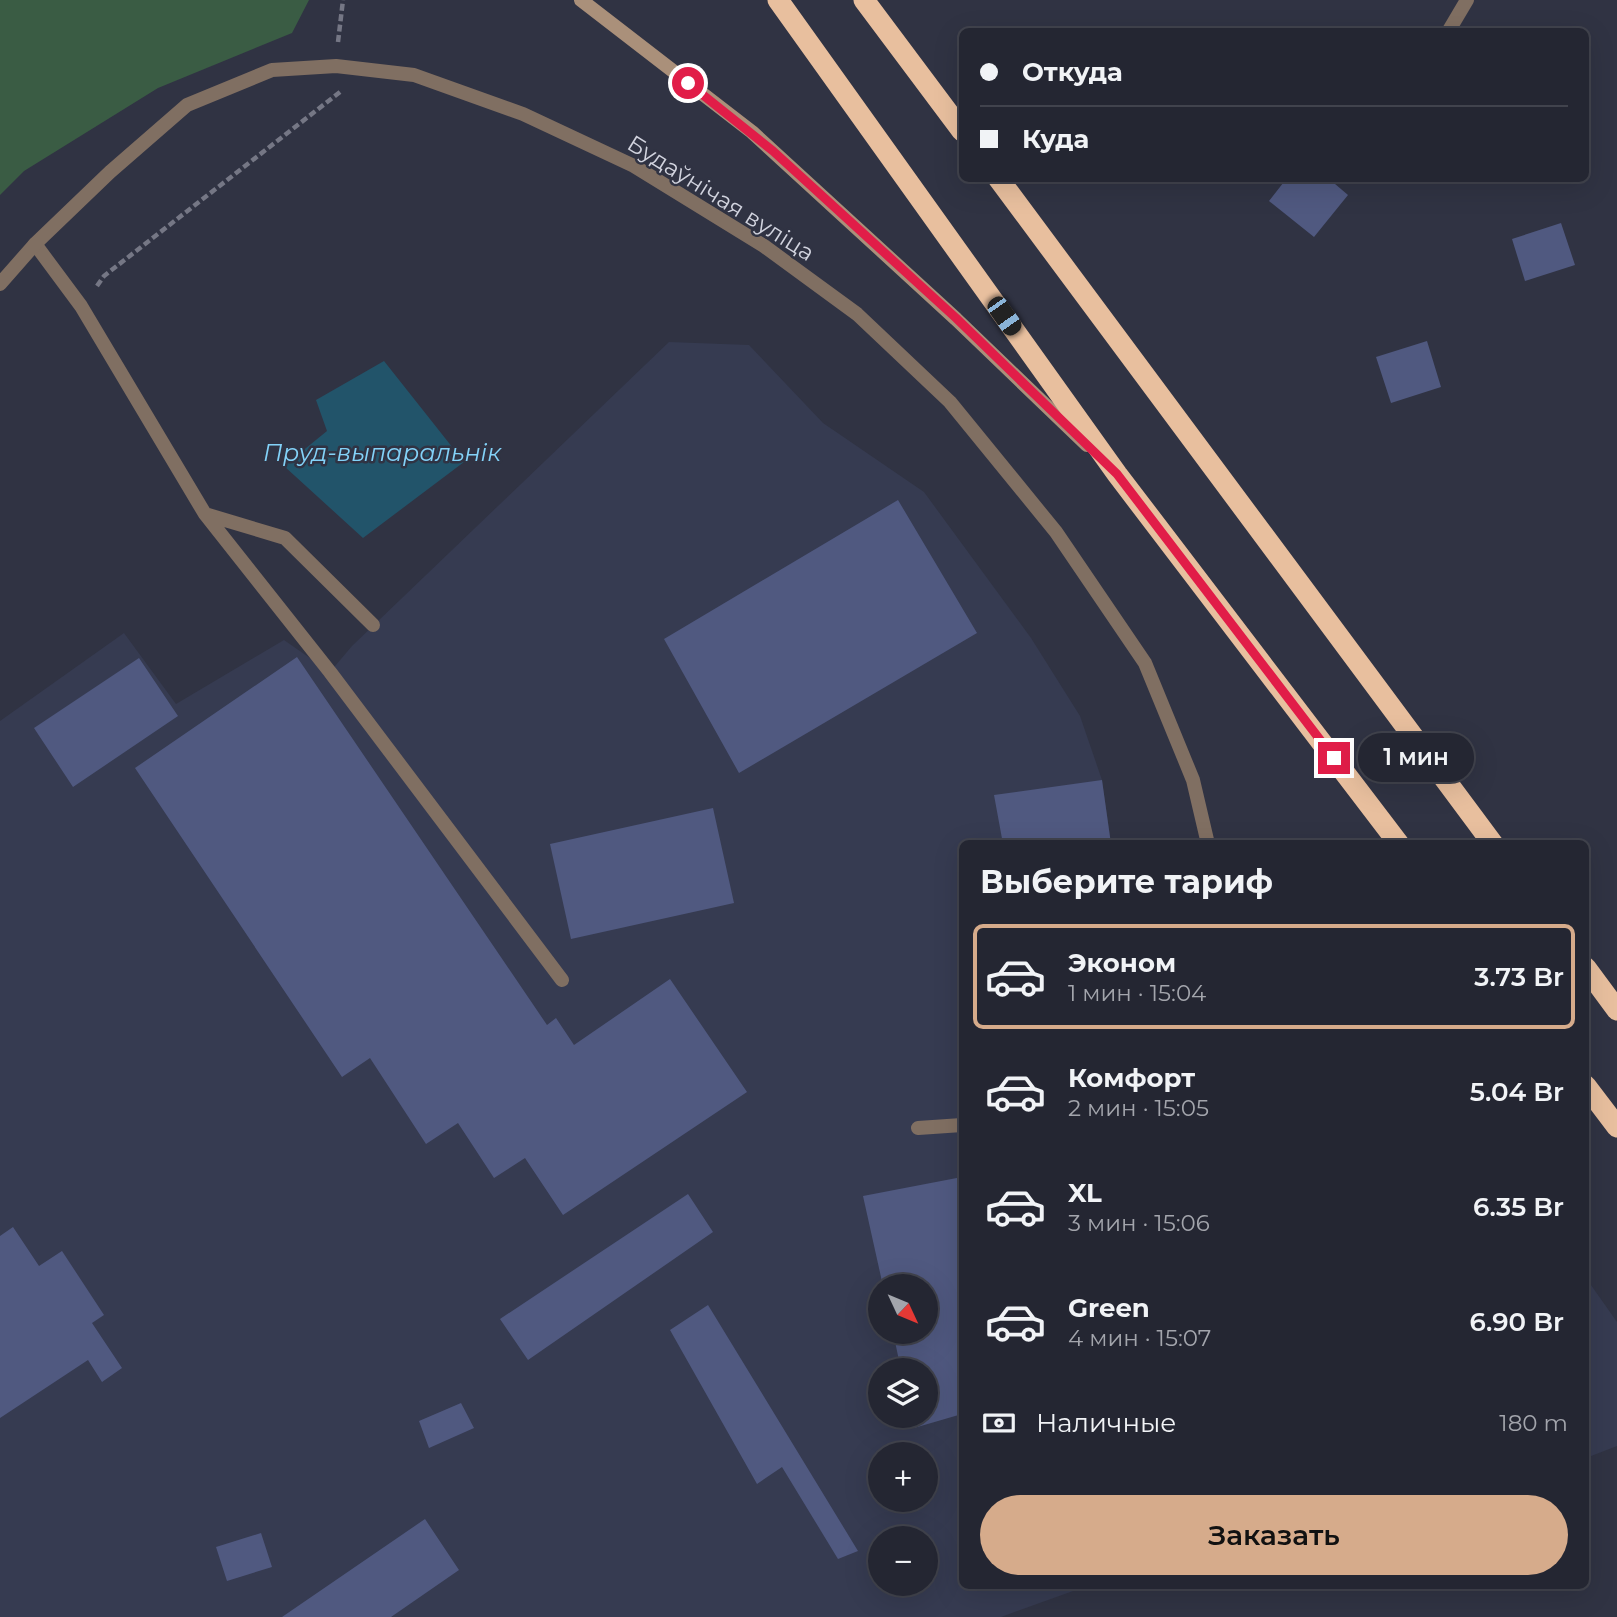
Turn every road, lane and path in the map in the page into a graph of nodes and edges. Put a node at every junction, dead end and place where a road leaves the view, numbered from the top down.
1 (343, 0) edge
2 (581, 0) edge
3 (778, 0) edge
4 (864, 0) edge
5 (1466, 0) edge
6 (1450, 28) edge
7 (336, 66) junction
8 (959, 127) edge
9 (1001, 182) edge
10 (35, 244) junction
11 (0, 284) edge
12 (81, 306) junction
13 (1117, 474) junction
14 (205, 514) junction
15 (373, 625) dead end
16 (1207, 840) edge
17 (1396, 840) edge
18 (1490, 840) edge
19 (1589, 972) edge
20 (562, 979) dead end
21 (1617, 1010) edge
22 (1589, 1090) edge
23 (959, 1125) edge
24 (1617, 1127) edge
25 (918, 1128) dead end

1 - 7 path
2 - 13 main road
3 - 13 highway
4 - 8 highway
5 - 6 street
7 - 10 street, Будаўнічая вуліца
7 - 12 path
7 - 16 street, Будаўнічая вуліца
9 - 18 highway
10 - 11 street, Будаўнічая вуліца
10 - 12 street
12 - 14 street
13 - 17 highway
14 - 15 street
14 - 20 street
19 - 21 highway
22 - 24 highway
23 - 25 street

